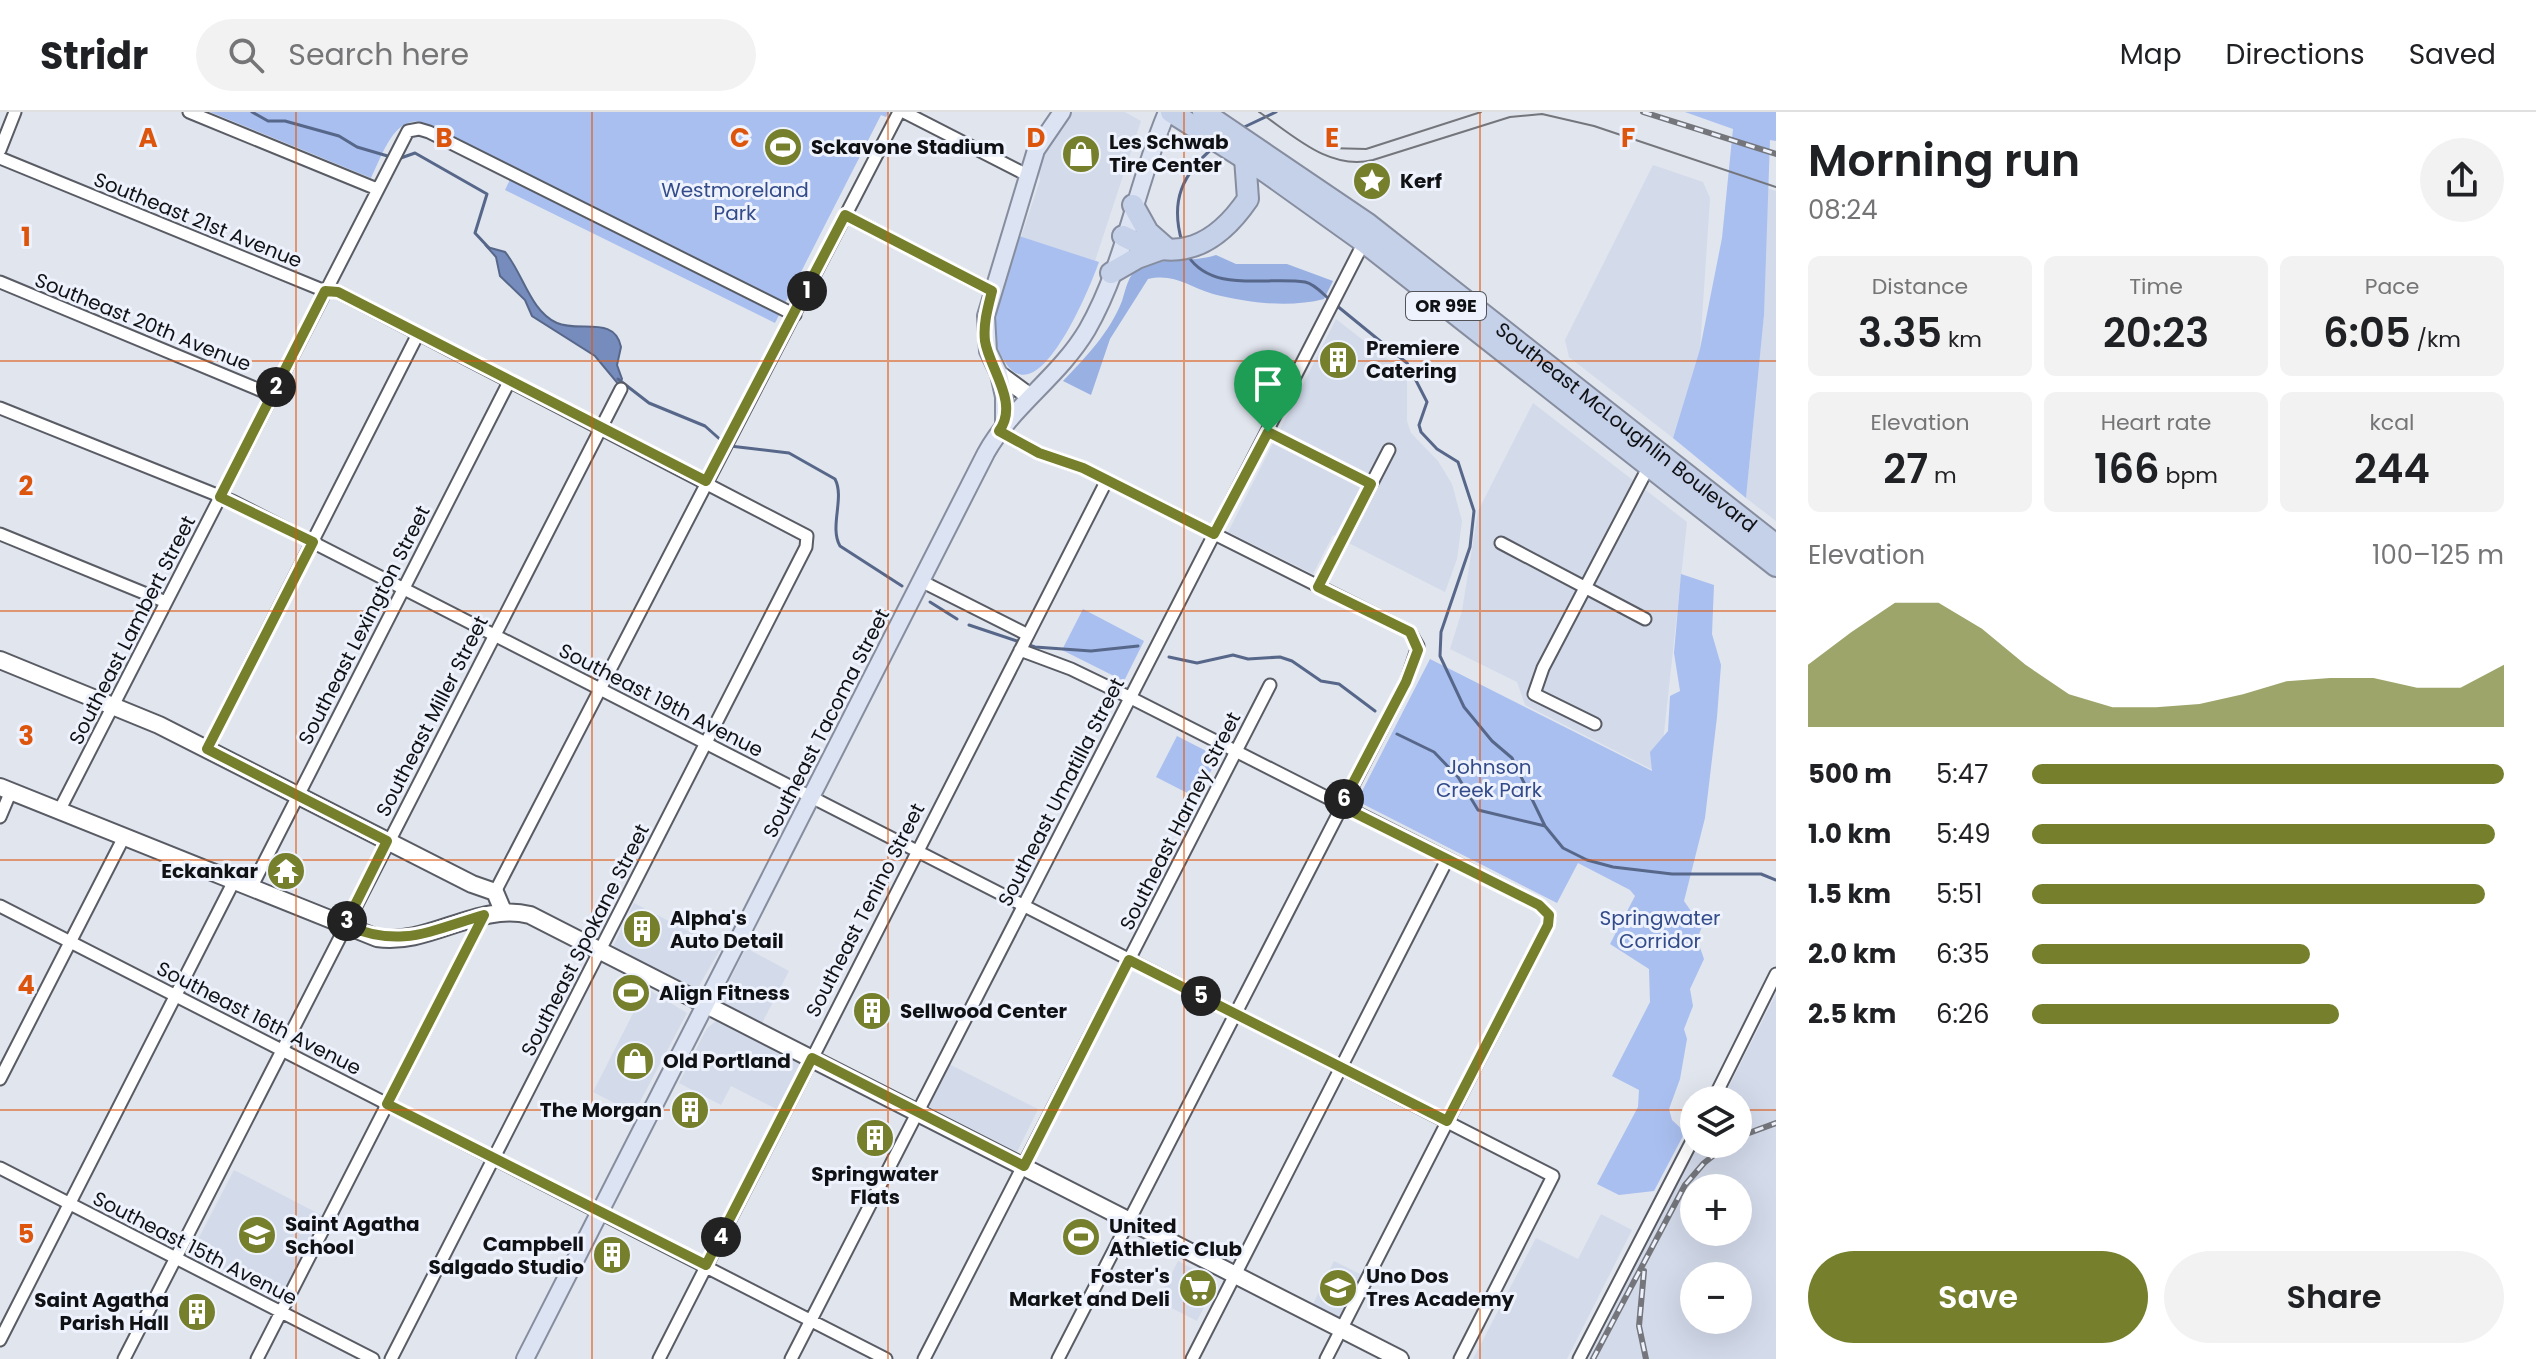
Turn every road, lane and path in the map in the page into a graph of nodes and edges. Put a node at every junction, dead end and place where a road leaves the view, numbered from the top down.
1 (15, 112) edge
2 (189, 112) edge
3 (901, 112) edge
4 (1062, 112) edge
5 (1169, 112) edge
6 (1203, 112) edge
7 (1216, 129) junction
8 (0, 150) edge
9 (1252, 153) junction
10 (0, 158) edge
11 (1029, 176) junction
12 (1290, 188) junction
13 (377, 189) junction
14 (1248, 199) junction
15 (1133, 205) junction
16 (845, 215) junction
17 (1123, 236) junction
18 (1364, 242) junction
19 (1165, 247) junction
20 (1111, 273) junction
21 (0, 282) edge
22 (325, 291) junction
23 (992, 291) junction
24 (795, 315) junction
25 (418, 334) junction
26 (999, 374) junction
27 (510, 380) junction
28 (621, 389) dead end
29 (272, 395) junction
30 (1029, 396) junction
31 (0, 408) edge
32 (599, 427) junction
33 (1001, 428) junction
34 (1268, 432) junction
35 (1389, 450) dead end
36 (1649, 466) junction
37 (1107, 480) junction
38 (706, 481) junction
39 (1371, 484) junction
40 (220, 497) junction
41 (0, 534) edge
42 (1214, 534) junction
43 (807, 536) joint
44 (313, 542) junction
45 (1501, 543) dead end
46 (1776, 545) edge
47 (1776, 566) edge
48 (921, 581) junction
49 (1318, 587) junction
50 (403, 588) junction
51 (1584, 589) junction
52 (166, 602) junction
53 (1645, 619) dead end
54 (494, 634) junction
55 (1024, 642) junction
56 (0, 660) edge
57 (1270, 685) dead end
58 (599, 688) junction
59 (1129, 697) junction
60 (114, 706) junction
61 (1595, 724) dead end
62 (706, 743) junction
63 (207, 749) junction
64 (1235, 752) junction
65 (5, 789) edge
66 (297, 796) junction
67 (812, 797) junction
68 (1341, 806) junction
69 (59, 811) junction
70 (0, 817) edge
71 (124, 837) junction
72 (387, 841) junction
73 (917, 850) junction
74 (1447, 860) junction
75 (234, 881) junction
76 (472, 884) junction
77 (251, 888) junction
78 (495, 892) junction
79 (1023, 905) junction
80 (0, 906) edge
81 (503, 911) junction
82 (484, 915) junction
83 (345, 925) junction
84 (71, 942) junction
85 (600, 950) junction
86 (1129, 960) junction
87 (1776, 974) edge
88 (176, 996) junction
89 (706, 1004) junction
90 (1235, 1013) junction
91 (281, 1050) junction
92 (812, 1058) junction
93 (1342, 1067) junction
94 (0, 1079) edge
95 (1720, 1086) edge
96 (387, 1104) junction
97 (918, 1112) junction
98 (1447, 1121) junction
99 (1683, 1158) edge
100 (494, 1159) junction
101 (1024, 1166) junction
102 (0, 1168) edge
103 (69, 1204) junction
104 (600, 1212) junction
105 (1129, 1221) junction
106 (175, 1258) junction
107 (706, 1265) junction
108 (1235, 1275) junction
109 (281, 1312) junction
110 (811, 1320) junction
111 (1342, 1329) junction
112 (0, 1340) edge
113 (124, 1359) edge
114 (257, 1359) edge
115 (373, 1359) edge
116 (391, 1359) edge
117 (525, 1359) edge
118 (659, 1359) edge
119 (791, 1359) edge
120 (886, 1359) edge
121 (924, 1359) edge
122 (1058, 1359) edge
123 (1192, 1359) edge
124 (1326, 1359) edge
125 (1400, 1359) edge
126 (1460, 1359) edge
127 (1579, 1359) edge

1 - 8 street
2 - 13 street
3 - 11 street
3 - 16 street
4 - 11 main road
5 - 7 highway, Southeast McLoughlin Boulevard / OR 99E
5 - 15 main road
6 - 7 highway, Southeast McLoughlin Boulevard / OR 99E
7 - 9 highway, Southeast McLoughlin Boulevard / OR 99E
9 - 12 highway, Southeast McLoughlin Boulevard / OR 99E
9 - 14 highway
9 - 46 highway, Southeast McLoughlin Boulevard / OR 99E
10 - 22 street, Southeast 21st Avenue
11 - 23 main road
12 - 14 highway
12 - 18 highway, Southeast McLoughlin Boulevard / OR 99E
13 - 22 street, Southeast Lambert Street
13 - 24 street, Southeast Lambert Street
14 - 19 highway
15 - 17 main road
15 - 19 highway
16 - 23 street
16 - 24 street
17 - 19 highway
17 - 20 main road
18 - 34 street, Southeast Umatilla Street
18 - 36 highway, Southeast McLoughlin Boulevard / OR 99E
19 - 20 highway
20 - 30 main road
21 - 29 street, Southeast 20th Avenue
22 - 25 street, Southeast 21st Avenue
22 - 29 street, Southeast Lambert Street
23 - 26 main road
24 - 38 street
25 - 27 street, Southeast 21st Avenue
25 - 44 street
26 - 30 main road
26 - 33 main road
27 - 32 street, Southeast 21st Avenue
27 - 50 street, Southeast Lexington Street
28 - 32 street, Southeast Miller Street
29 - 40 street, Southeast Lambert Street
30 - 33 main road, Southeast Tacoma Street
31 - 40 street, Southeast 19th Avenue
32 - 38 street, Southeast 21st Avenue
32 - 54 street, Southeast Miller Street
33 - 37 street
33 - 48 main road, Southeast Tacoma Street
34 - 39 street
34 - 42 street, Southeast Umatilla Street
35 - 39 street
36 - 47 highway, Southeast McLoughlin Boulevard / OR 99E
36 - 51 street
37 - 42 street
37 - 55 street, Southeast Tenino Street
38 - 43 street, Southeast 21st Avenue
38 - 58 street
39 - 49 street
40 - 44 street, Southeast 19th Avenue
40 - 52 street, Southeast Lambert Street
41 - 52 street
42 - 49 street
42 - 59 street, Southeast Umatilla Street
43 - 62 street, Southeast Spokane Street
44 - 50 street, Southeast 19th Avenue
44 - 63 street
45 - 51 street
48 - 55 street
48 - 67 main road, Southeast Tacoma Street
49 - 68 street
50 - 54 street, Southeast 19th Avenue
50 - 66 street, Southeast Lexington Street
51 - 53 street
51 - 61 street
52 - 60 street, Southeast Lambert Street
54 - 58 street, Southeast 19th Avenue
54 - 72 street, Southeast Miller Street
55 - 59 street
55 - 73 street, Southeast Tenino Street
56 - 60 main road
57 - 64 street, Southeast Harney Street
58 - 62 street, Southeast 19th Avenue
58 - 78 street
59 - 64 street
59 - 79 street, Southeast Umatilla Street
60 - 63 main road
60 - 69 street, Southeast Lambert Street
62 - 67 street, Southeast 19th Avenue
62 - 85 street, Southeast Spokane Street
63 - 66 main road
64 - 68 street
64 - 86 street, Southeast Harney Street
65 - 69 main road
65 - 70 street
66 - 72 main road
66 - 77 street, Southeast Lexington Street
67 - 73 street, Southeast 19th Avenue
67 - 89 main road, Southeast Tacoma Street
68 - 74 street
68 - 90 street
69 - 71 main road
71 - 75 main road
71 - 84 street
72 - 76 main road
72 - 83 street, Southeast Miller Street
73 - 79 street, Southeast 19th Avenue
73 - 92 street, Southeast Tenino Street
74 - 93 street
74 - 98 street
75 - 77 main road
75 - 88 street
76 - 78 main road
76 - 82 main road
77 - 83 main road
78 - 81 main road
79 - 86 street, Southeast 19th Avenue
79 - 97 street, Southeast Umatilla Street
80 - 84 street, Southeast 16th Avenue
81 - 82 main road
81 - 85 main road
82 - 83 main road
82 - 96 street
83 - 91 street, Southeast Miller Street
84 - 88 street, Southeast 16th Avenue
84 - 94 street
85 - 89 main road
85 - 100 street, Southeast Spokane Street
86 - 90 street, Southeast 19th Avenue
86 - 101 street, Southeast Harney Street
87 - 95 street
88 - 91 street, Southeast 16th Avenue
88 - 103 street
89 - 92 main road
89 - 104 main road, Southeast Tacoma Street
90 - 93 street, Southeast 19th Avenue
90 - 105 street
91 - 96 street, Southeast 16th Avenue
91 - 106 street, Southeast Miller Street
92 - 97 main road
92 - 107 street, Southeast Tenino Street
93 - 98 street, Southeast 19th Avenue
93 - 108 street
96 - 100 street, Southeast 16th Avenue
96 - 109 street
97 - 101 main road
97 - 110 street, Southeast Umatilla Street
98 - 111 street
98 - 126 street, Southeast 19th Avenue
99 - 127 street
100 - 104 street, Southeast 16th Avenue
100 - 116 street, Southeast Spokane Street
101 - 105 main road
101 - 121 street, Southeast Harney Street
102 - 103 street, Southeast 15th Avenue
103 - 106 street, Southeast 15th Avenue
103 - 112 street
104 - 107 street, Southeast 16th Avenue
104 - 117 main road, Southeast Tacoma Street
105 - 108 main road
105 - 122 street
106 - 109 street, Southeast 15th Avenue
106 - 113 street, Southeast Miller Street
107 - 110 street, Southeast 16th Avenue
107 - 118 street, Southeast Tenino Street
108 - 111 main road
108 - 123 street
109 - 114 street
109 - 115 street, Southeast 15th Avenue
110 - 119 street, Southeast Umatilla Street
110 - 120 street, Southeast 16th Avenue
111 - 124 street
111 - 125 main road

